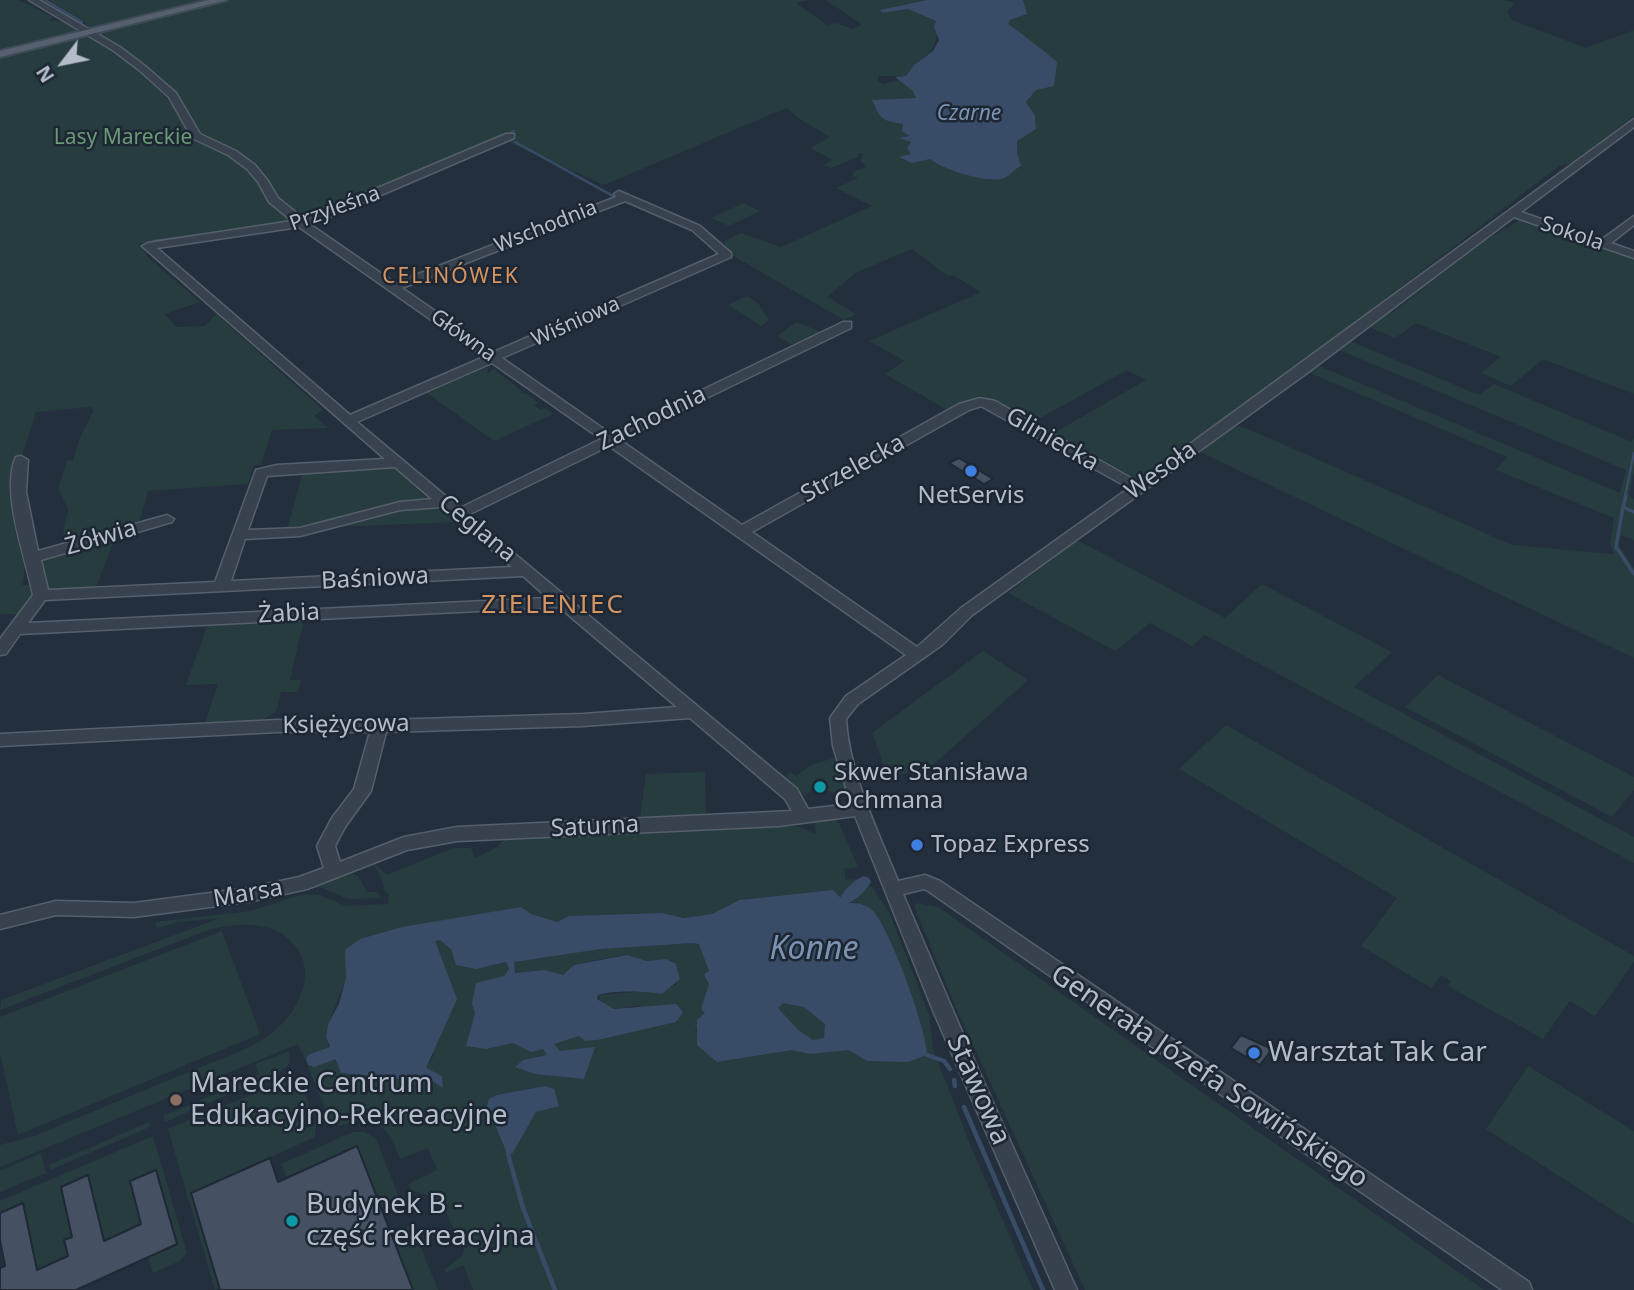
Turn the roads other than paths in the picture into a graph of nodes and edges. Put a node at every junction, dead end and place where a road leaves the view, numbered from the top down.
1 (33, 0) edge
2 (222, 0) edge
3 (88, 33) junction
4 (0, 54) edge
5 (1633, 124) edge
6 (510, 136) dead end
7 (1511, 212) junction
8 (1634, 219) edge
9 (302, 224) junction
10 (149, 244) joint
11 (1602, 244) junction
12 (727, 255) joint
13 (1634, 255) edge
14 (393, 288) junction
15 (846, 325) dead end
16 (494, 358) junction
17 (964, 407) joint
18 (348, 421) junction
19 (612, 439) junction
20 (21, 460) dead end
21 (398, 463) junction
22 (1139, 488) junction
23 (443, 502) junction
24 (458, 514) junction
25 (167, 519) dead end
26 (741, 532) junction
27 (239, 535) junction
28 (35, 557) junction
29 (528, 571) junction
30 (221, 587) junction
31 (41, 595) junction
32 (563, 602) junction
33 (5, 640) edge
34 (917, 655) junction
35 (692, 712) junction
36 (380, 725) junction
37 (0, 740) edge
38 (862, 809) junction
39 (804, 817) junction
40 (334, 872) junction
41 (892, 889) junction
42 (0, 922) edge
43 (1066, 1290) edge
44 (1521, 1290) edge

1 - 3 street, Główna
2 - 3 main road
3 - 4 main road
3 - 9 street, Główna
5 - 7 street, Wesoła
6 - 9 street, Przyleśna
7 - 11 street, Sokola
7 - 22 street, Wesoła
8 - 11 street
9 - 10 street, Przyleśna
9 - 14 street, Główna
10 - 18 street, Ceglana
11 - 13 street, Sokola
12 - 14 street, Wschodnia
12 - 16 street, Wiśniowa
14 - 16 street, Główna
15 - 19 street, Zachodnia
16 - 18 street, Wiśniowa
16 - 19 street, Główna
17 - 22 street, Gliniecka
17 - 26 street, Strzelecka
18 - 21 street, Ceglana
19 - 24 street, Zachodnia
19 - 26 street, Główna
20 - 28 street
21 - 23 street, Ceglana
21 - 27 street
22 - 34 street, Wesoła
23 - 24 street, Ceglana
23 - 27 street
24 - 29 street, Ceglana
25 - 28 street, Żółwia
26 - 34 street, Główna
27 - 30 street
28 - 31 street
29 - 30 street, Baśniowa
29 - 32 street, Ceglana
30 - 31 street, Baśniowa
31 - 33 street
32 - 33 street, Żabia
32 - 35 street, Ceglana
34 - 38 street, Wesoła
35 - 36 street, Księżycowa
35 - 39 street, Ceglana
36 - 37 street, Księżycowa
36 - 40 street
38 - 39 street, Saturna
38 - 41 street, Wesoła
39 - 40 street, Saturna
40 - 42 street, Marsa
41 - 43 street, Stawowa
41 - 44 street, Generała Józefa Sowińskiego

